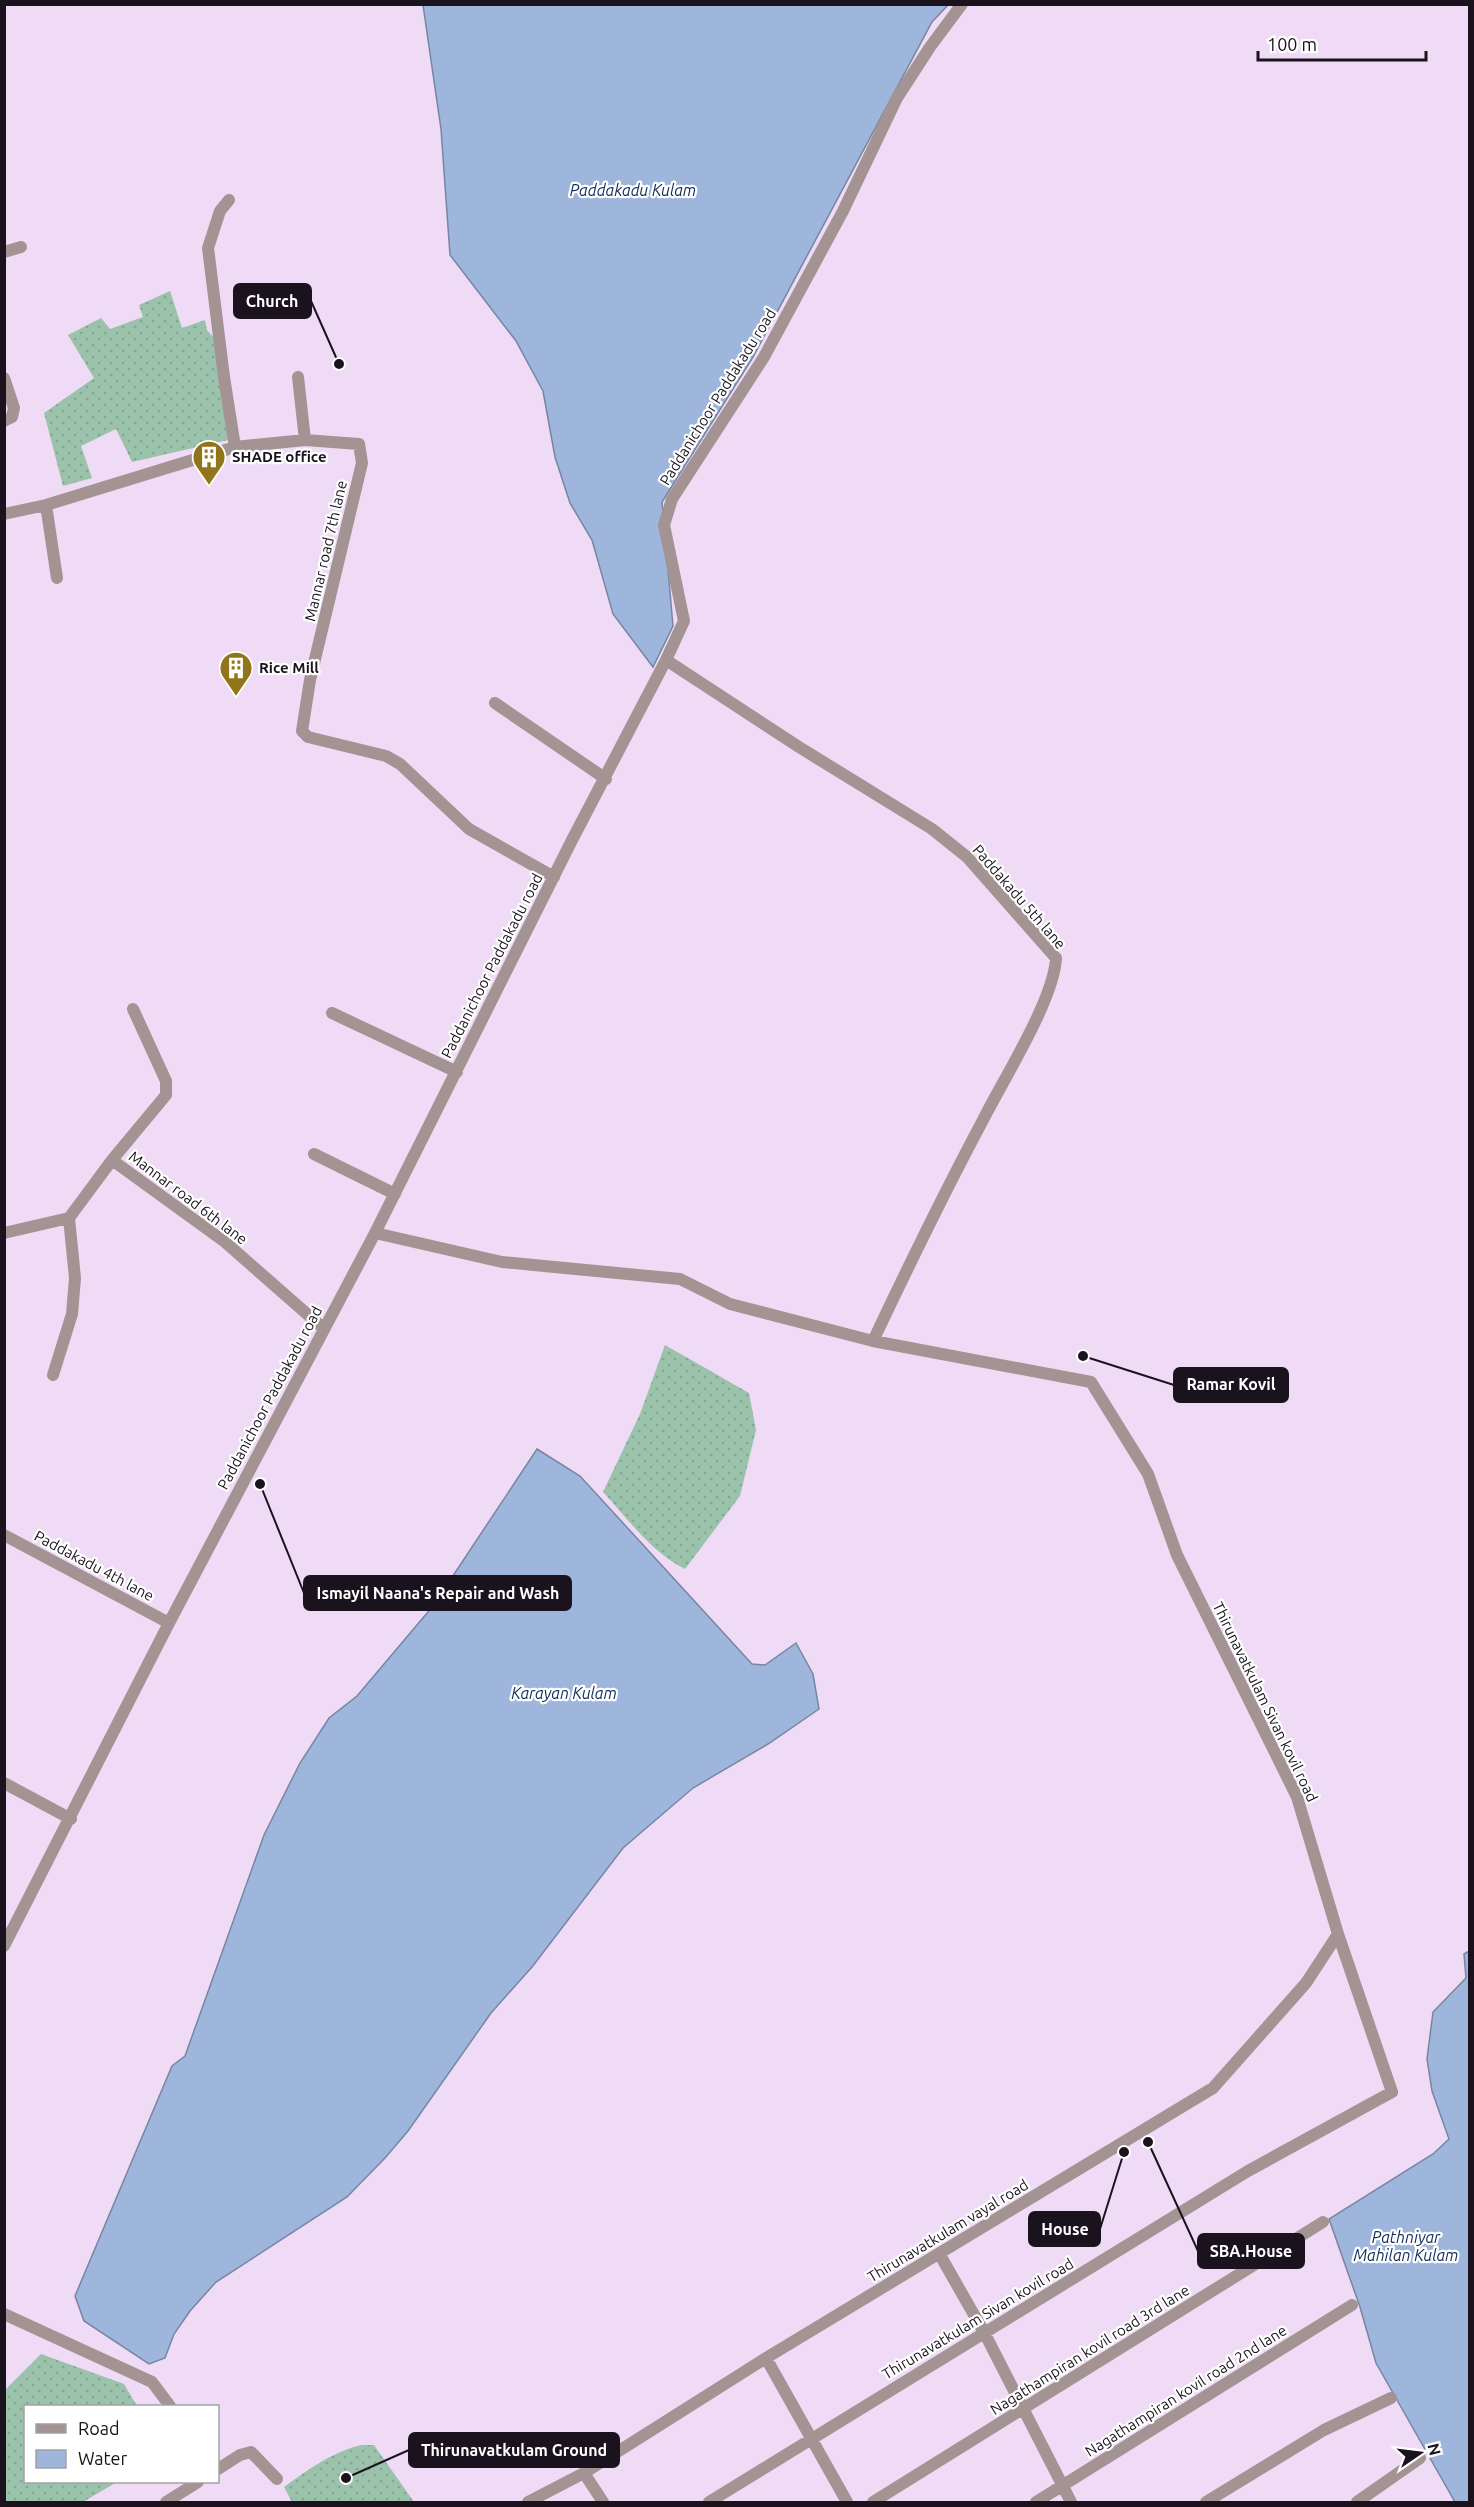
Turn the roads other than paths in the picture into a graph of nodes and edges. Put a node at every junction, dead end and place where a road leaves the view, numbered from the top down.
1 (962, 4) edge
2 (229, 200) dead end
3 (21, 247) dead end
4 (4, 252) edge
5 (298, 377) dead end
6 (4, 378) edge
7 (4, 421) edge
8 (305, 440) junction
9 (235, 447) junction
10 (46, 505) junction
11 (4, 514) edge
12 (57, 578) dead end
13 (666, 660) junction
14 (495, 703) dead end
15 (606, 779) junction
16 (554, 877) junction
17 (133, 1009) dead end
18 (332, 1013) dead end
19 (457, 1072) junction
20 (314, 1154) dead end
21 (112, 1160) junction
22 (394, 1194) junction
23 (69, 1218) junction
24 (4, 1233) edge
25 (375, 1233) junction
26 (323, 1328) junction
27 (873, 1341) junction
28 (53, 1375) dead end
29 (4, 1535) edge
30 (169, 1623) junction
31 (4, 1783) edge
32 (71, 1819) junction
33 (1338, 1934) junction
34 (4, 1946) edge
35 (1323, 2222) dead end
36 (940, 2255) junction
37 (1352, 2305) dead end
38 (4, 2314) edge
39 (984, 2334) junction
40 (766, 2358) junction
41 (1391, 2398) dead end
42 (169, 2405) edge
43 (1022, 2410) junction
44 (811, 2439) junction
45 (1420, 2458) dead end
46 (219, 2468) edge
47 (584, 2473) junction
48 (277, 2479) dead end
49 (195, 2483) edge
50 (1063, 2486) junction
51 (166, 2502) edge
52 (528, 2502) edge
53 (603, 2502) edge
54 (709, 2502) edge
55 (847, 2502) edge
56 (873, 2502) edge
57 (1036, 2502) edge
58 (1071, 2502) edge
59 (1206, 2502) edge
60 (1357, 2502) edge

1 - 13 street, Paddanichoor Paddakadu road
2 - 9 street
3 - 4 street
5 - 8 street
6 - 7 street
8 - 9 street, Mannar road 7th lane
8 - 16 street, Mannar road 7th lane
9 - 10 street, Mannar road 7th lane
10 - 11 street, Mannar road 7th lane
10 - 12 street
13 - 15 street, Paddanichoor Paddakadu road
13 - 27 street, Paddakadu 5th lane
14 - 15 street
15 - 16 street, Paddanichoor Paddakadu road
16 - 19 street, Paddanichoor Paddakadu road
17 - 21 street
18 - 19 street
19 - 22 street, Paddanichoor Paddakadu road
20 - 22 street
21 - 23 street, Mannar road 6th lane
21 - 26 street, Mannar road 6th lane
22 - 25 street, Paddanichoor Paddakadu road
23 - 24 street
23 - 28 street
25 - 26 street, Paddanichoor Paddakadu road
25 - 27 street, Thirunavatkulam Sivan kovil road
26 - 30 street, Paddanichoor Paddakadu road
27 - 33 street, Thirunavatkulam Sivan kovil road
29 - 30 street, Paddakadu 4th lane
30 - 32 street, Paddanichoor Paddakadu road
31 - 32 street
32 - 34 street, Paddanichoor Paddakadu road
33 - 36 street, Thirunavatkulam vayal road
33 - 39 street, Thirunavatkulam Sivan kovil road
35 - 43 street, Nagathampiran kovil road 3rd lane
36 - 39 street
36 - 40 street, Thirunavatkulam vayal road
37 - 50 street, Nagathampiran kovil road 2nd lane
38 - 42 street
39 - 43 street
39 - 44 street, Thirunavatkulam Sivan kovil road
40 - 44 street
40 - 47 street, Thirunavatkulam vayal road
41 - 59 street
43 - 50 street
43 - 56 street, Nagathampiran kovil road 3rd lane
44 - 54 street, Thirunavatkulam Sivan kovil road
44 - 55 street
45 - 60 street
46 - 48 street
47 - 52 street, Thirunavatkulam vayal road
47 - 53 street
49 - 51 street
50 - 57 street, Nagathampiran kovil road 2nd lane
50 - 58 street

